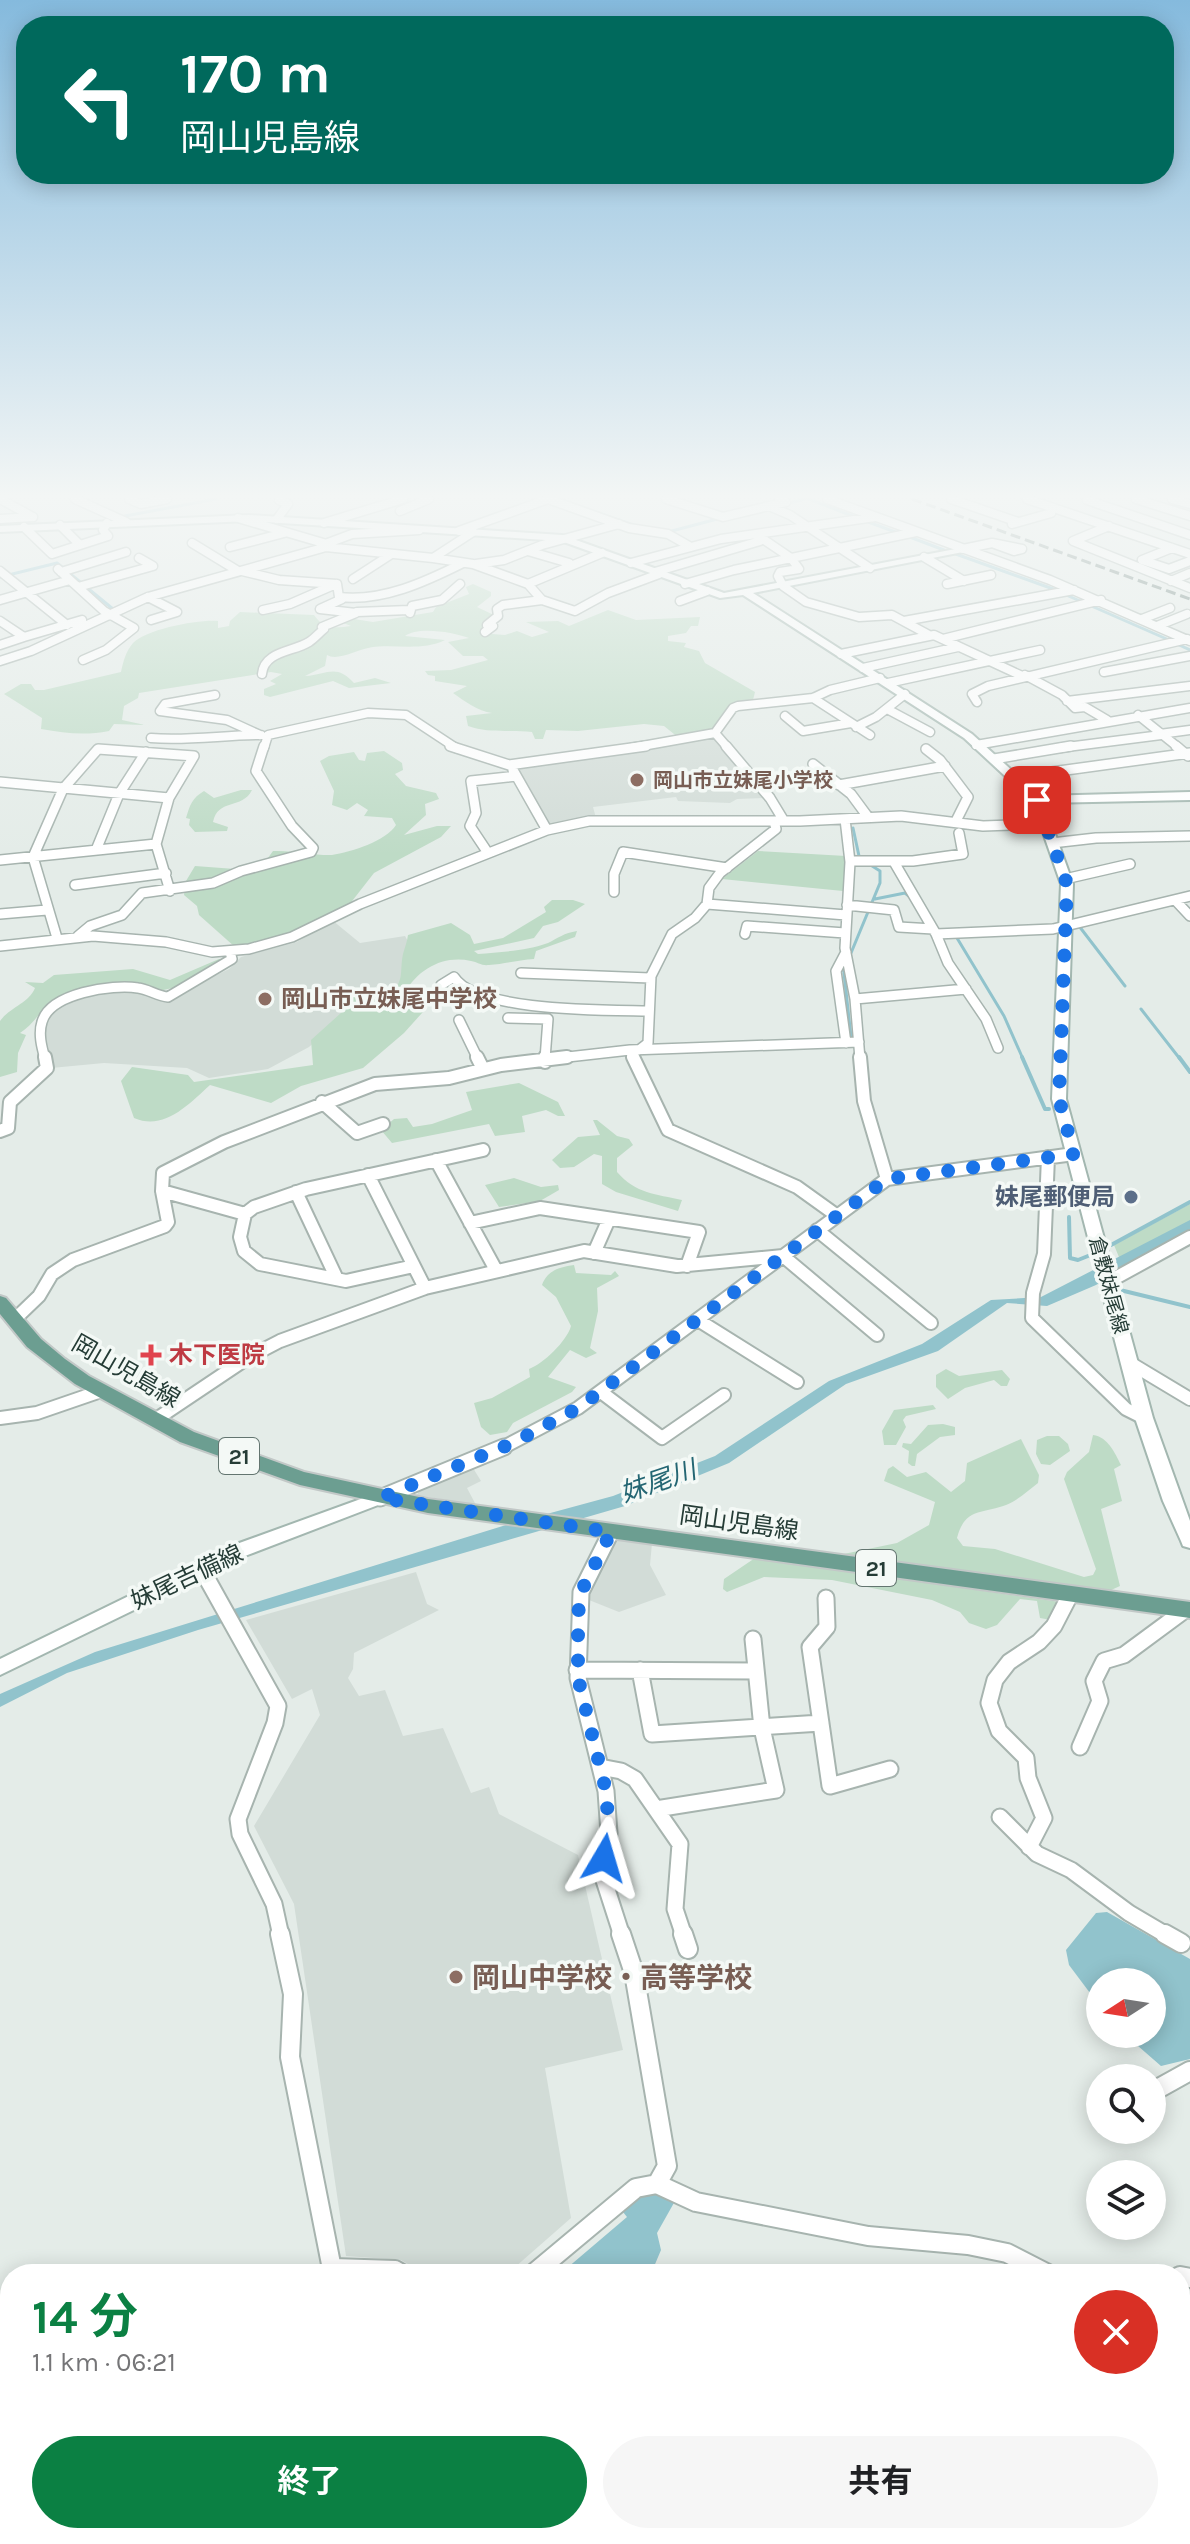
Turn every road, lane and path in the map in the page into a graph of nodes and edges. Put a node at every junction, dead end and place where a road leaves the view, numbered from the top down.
1 (58, 618) edge
2 (91, 618) edge
3 (97, 618) edge
4 (115, 618) edge
5 (158, 618) edge
6 (344, 618) edge
7 (496, 618) edge
8 (784, 618) edge
9 (897, 618) edge
10 (922, 618) edge
11 (1031, 618) edge
12 (1139, 618) edge
13 (1145, 618) edge
14 (1178, 618) edge
15 (1142, 619) junction
16 (151, 620) dead end
17 (0, 621) edge
18 (904, 621) junction
19 (67, 625) junction
20 (1157, 626) junction
21 (485, 632) dead end
22 (929, 635) junction
23 (24, 637) junction
24 (943, 639) junction
25 (1188, 640) edge
26 (0, 645) edge
27 (958, 647) junction
28 (1040, 650) dead end
29 (841, 654) junction
30 (1190, 656) edge
31 (83, 660) dead end
32 (0, 661) edge
33 (987, 661) junction
34 (863, 668) junction
35 (1104, 672) dead end
36 (262, 674) dead end
37 (1024, 676) junction
38 (884, 681) junction
39 (1190, 686) edge
40 (905, 694) junction
41 (215, 695) dead end
42 (813, 698) junction
43 (1067, 701) junction
44 (977, 702) dead end
45 (1190, 708) edge
46 (887, 709) junction
47 (1138, 715) junction
48 (785, 716) dead end
49 (1107, 720) junction
50 (854, 725) junction
51 (1190, 730) edge
52 (930, 732) dead end
53 (715, 733) junction
54 (264, 735) junction
55 (870, 735) dead end
56 (1161, 735) junction
57 (151, 738) dead end
58 (976, 745) junction
59 (926, 749) dead end
60 (146, 752) junction
61 (1188, 755) edge
62 (994, 759) junction
63 (813, 764) dead end
64 (509, 765) junction
65 (945, 766) junction
66 (516, 776) junction
67 (1015, 777) junction
68 (839, 785) junction
69 (3, 786) edge
70 (63, 789) junction
71 (119, 794) junction
72 (1190, 796) edge
73 (169, 798) junction
74 (1037, 800) junction
75 (868, 817) junction
76 (845, 819) junction
77 (779, 821) junction
78 (956, 821) junction
79 (1045, 824) junction
80 (547, 830) junction
81 (959, 833) dead end
82 (1190, 836) edge
83 (1052, 843) junction
84 (156, 844) junction
85 (96, 850) junction
86 (488, 853) junction
87 (33, 857) junction
88 (0, 860) edge
89 (850, 861) junction
90 (894, 862) junction
91 (1130, 864) dead end
92 (727, 868) junction
93 (166, 873) junction
94 (1065, 879) junction
95 (75, 885) dead end
96 (170, 891) junction
97 (614, 892) dead end
98 (1190, 896) edge
99 (1175, 900) junction
100 (707, 904) junction
101 (47, 910) junction
102 (846, 910) junction
103 (0, 914) edge
104 (1190, 916) edge
105 (1066, 927) junction
106 (931, 930) junction
107 (845, 933) junction
108 (745, 934) dead end
109 (78, 936) junction
110 (57, 938) junction
111 (0, 946) edge
112 (230, 952) junction
113 (846, 952) junction
114 (521, 973) dead end
115 (650, 978) junction
116 (441, 985) dead end
117 (966, 989) junction
118 (855, 999) junction
119 (648, 1011) junction
120 (508, 1018) dead end
121 (459, 1020) dead end
122 (859, 1042) junction
123 (846, 1043) junction
124 (998, 1048) dead end
125 (634, 1050) junction
126 (545, 1062) junction
127 (483, 1069) junction
128 (322, 1102) junction
129 (383, 1124) dead end
130 (0, 1131) edge
131 (483, 1150) dead end
132 (1074, 1154) junction
133 (1048, 1157) junction
134 (436, 1160) junction
135 (368, 1175) junction
136 (887, 1179) junction
137 (162, 1191) junction
138 (296, 1192) junction
139 (245, 1214) junction
140 (836, 1215) junction
141 (609, 1219) junction
142 (470, 1223) junction
143 (817, 1230) junction
144 (1190, 1237) edge
145 (594, 1253) junction
146 (783, 1256) junction
147 (414, 1266) junction
148 (687, 1266) junction
149 (496, 1270) junction
150 (1106, 1274) junction
151 (337, 1279) junction
152 (425, 1288) junction
153 (0, 1302) edge
154 (14, 1320) junction
155 (698, 1320) junction
156 (931, 1323) dead end
157 (877, 1335) dead end
158 (1130, 1363) junction
159 (797, 1382) dead end
160 (101, 1391) junction
161 (601, 1392) junction
162 (724, 1395) dead end
163 (1190, 1399) edge
164 (0, 1418) edge
165 (1144, 1418) junction
166 (155, 1420) junction
167 (380, 1498) junction
168 (611, 1532) junction
169 (1190, 1541) edge
170 (201, 1568) junction
171 (1070, 1595) junction
172 (826, 1598) dead end
173 (1187, 1610) edge
174 (753, 1639) dead end
175 (0, 1668) edge
176 (577, 1670) junction
177 (640, 1670) junction
178 (756, 1671) junction
179 (821, 1723) junction
180 (762, 1728) junction
181 (1080, 1747) dead end
182 (600, 1767) junction
183 (890, 1769) dead end
184 (656, 1809) junction
185 (1000, 1817) dead end
186 (1029, 1847) junction
187 (1181, 1943) dead end
188 (688, 1949) dead end
189 (1190, 2071) edge
190 (1166, 2084) edge
191 (657, 2184) junction
192 (332, 2264) edge
193 (545, 2264) edge
194 (1028, 2264) edge

1 - 19 street
2 - 19 street
3 - 32 street
4 - 31 street
5 - 16 street
6 - 36 street
7 - 21 street
8 - 29 main road, 倉敷妹尾線
9 - 18 street
10 - 18 street
11 - 24 street
12 - 15 street
13 - 15 street
14 - 20 street
15 - 20 street
17 - 23 street
18 - 22 street
19 - 23 street
20 - 25 street
22 - 24 street
22 - 29 street
23 - 26 street
24 - 27 street
25 - 37 street
27 - 33 street
27 - 34 street
28 - 33 street
29 - 34 main road, 倉敷妹尾線
30 - 35 street
33 - 37 street
33 - 38 street
34 - 38 main road, 倉敷妹尾線
37 - 43 street
37 - 44 street
38 - 40 main road, 倉敷妹尾線
38 - 42 street
39 - 43 street
40 - 46 street
40 - 58 main road, 倉敷妹尾線
41 - 54 street
42 - 50 street
42 - 53 street
43 - 49 street
45 - 47 street
46 - 50 street
46 - 52 street
47 - 49 street
47 - 56 street
48 - 50 street
49 - 58 street
50 - 55 street
51 - 56 street
53 - 64 street
53 - 77 street
54 - 57 street
54 - 64 street
54 - 96 street
56 - 61 street
56 - 62 street
58 - 62 main road, 倉敷妹尾線
59 - 65 street
60 - 70 street
60 - 71 street
60 - 73 street
61 - 67 street
62 - 67 main road, 倉敷妹尾線
63 - 68 street
64 - 66 street
65 - 68 street
65 - 78 street
66 - 80 street
66 - 86 street
67 - 74 main road, 倉敷妹尾線
68 - 75 street
69 - 70 street
70 - 71 street
70 - 87 street
71 - 73 street
71 - 85 street
72 - 74 main road
73 - 84 street
74 - 79 main road, 倉敷妹尾線
75 - 76 street
75 - 78 street
76 - 77 street
76 - 89 street
77 - 80 street
77 - 92 street
78 - 79 street
79 - 83 main road, 倉敷妹尾線
80 - 86 street
81 - 90 street
82 - 83 street
83 - 94 main road, 倉敷妹尾線
84 - 85 street
84 - 93 street
85 - 87 street
86 - 112 street
87 - 88 street
87 - 101 street
89 - 90 street
89 - 102 street
90 - 106 street
91 - 94 street
92 - 97 street
92 - 100 street
93 - 95 street
93 - 96 street
94 - 105 main road, 倉敷妹尾線
96 - 109 street
98 - 99 street
99 - 104 street
99 - 105 street
100 - 102 street
100 - 115 street
101 - 103 street
101 - 110 street
102 - 106 street
102 - 107 street
105 - 106 street
105 - 132 main road, 倉敷妹尾線
106 - 117 street
107 - 108 street
107 - 113 street
109 - 110 street
109 - 112 street
110 - 111 street
112 - 130 street
113 - 118 street
113 - 123 street
114 - 115 street
115 - 119 street
116 - 119 street
117 - 118 street
117 - 124 street
118 - 122 street
119 - 125 street
120 - 126 street
121 - 127 street
122 - 123 street
122 - 136 street
123 - 125 street
125 - 126 street
125 - 140 street
126 - 127 street
127 - 128 street
128 - 129 street
128 - 137 street
131 - 134 street
132 - 133 street
132 - 150 main road, 倉敷妹尾線
133 - 136 street
133 - 165 street
134 - 135 street
134 - 142 street
135 - 138 street
135 - 147 street
136 - 140 street
137 - 139 street
137 - 154 street
138 - 139 street
138 - 151 street
139 - 151 street
140 - 143 street
141 - 142 street
141 - 145 street
141 - 148 street
142 - 149 street
143 - 146 street
143 - 156 street
144 - 150 street
145 - 148 street
145 - 149 street
146 - 148 street
146 - 155 street
146 - 157 street
147 - 151 street
147 - 152 street
149 - 152 street
150 - 158 main road, 倉敷妹尾線
152 - 166 street
153 - 154 main road, 岡山児島線 / 21
154 - 160 main road, 岡山児島線 / 21
155 - 159 street
155 - 161 street
158 - 163 street
158 - 165 main road, 倉敷妹尾線
160 - 164 street
160 - 166 main road, 岡山児島線 / 21
161 - 162 street
161 - 167 street
165 - 169 main road, 倉敷妹尾線
166 - 167 main road, 岡山児島線 / 21
167 - 168 main road, 岡山児島線 / 21
167 - 170 main road, 妹尾吉備線
168 - 171 main road, 岡山児島線 / 21
168 - 176 street
170 - 175 main road, 妹尾吉備線
170 - 192 street
171 - 173 main road, 岡山児島線 / 21
171 - 186 street
172 - 179 street
173 - 181 street
174 - 178 street
176 - 177 street
176 - 182 street
177 - 178 street
177 - 180 street
178 - 180 street
179 - 180 street
179 - 183 street
180 - 184 street
182 - 184 street
182 - 191 street
184 - 188 street
185 - 186 street
186 - 187 street
189 - 190 street
191 - 193 street
191 - 194 street

